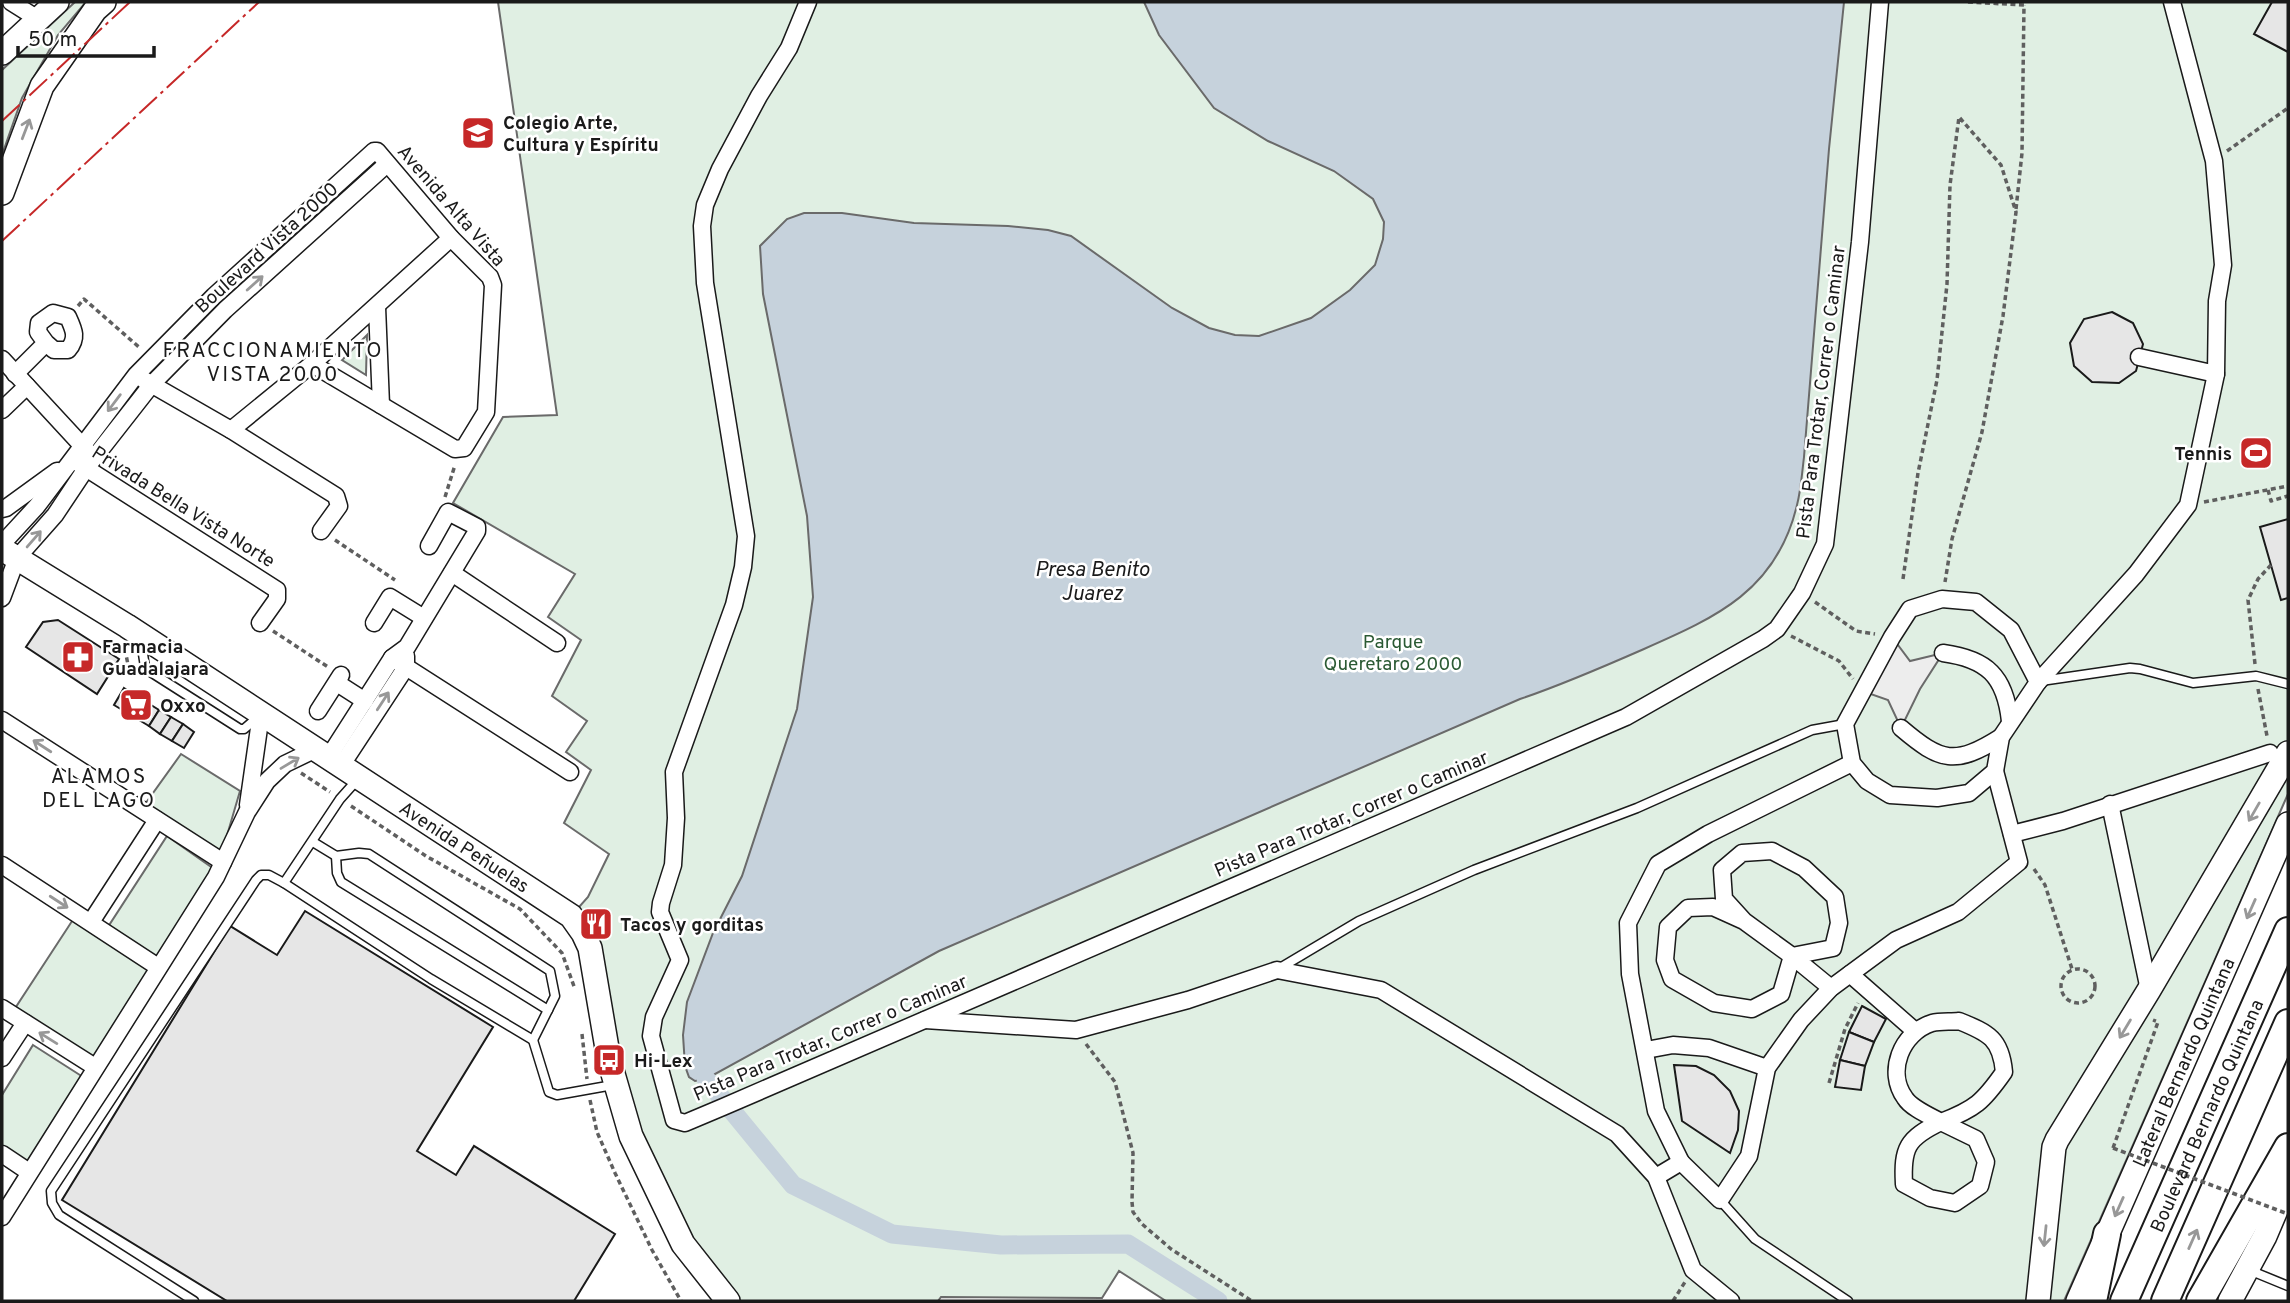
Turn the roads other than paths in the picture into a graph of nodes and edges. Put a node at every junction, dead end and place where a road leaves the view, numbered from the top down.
1 (11, 2) edge
2 (57, 2) edge
3 (104, 2) edge
4 (808, 2) edge
5 (1880, 2) edge
6 (2172, 2) edge
7 (38, 19) junction
8 (2, 53) edge
9 (374, 151) joint
10 (387, 164) junction
11 (2, 191) edge
12 (290, 228) junction
13 (451, 238) junction
14 (302, 241) junction
15 (214, 296) junction
16 (377, 307) junction
17 (225, 310) junction
18 (46, 343) junction
19 (2139, 358) dead end
20 (2, 359) edge
21 (312, 364) junction
22 (15, 374) junction
23 (2216, 374) junction
24 (136, 375) junction
25 (152, 384) junction
26 (27, 386) junction
27 (381, 405) junction
28 (2, 410) edge
29 (231, 430) junction
30 (82, 446) junction
31 (71, 460) junction
32 (90, 463) junction
33 (2, 509) edge
34 (321, 531) road end
35 (429, 546) dead end
36 (7, 550) edge
37 (452, 573) junction
38 (399, 583) road end
39 (390, 597) junction
40 (2, 598) edge
41 (424, 618) junction
42 (260, 623) road end
43 (374, 623) dead end
44 (558, 643) dead end
45 (1943, 653) dead end
46 (399, 662) junction
47 (2038, 682) junction
48 (2288, 684) edge
49 (365, 701) junction
50 (318, 711) dead end
51 (261, 714) junction
52 (2, 720) edge
53 (2010, 721) junction
54 (1845, 724) junction
55 (1901, 728) dead end
56 (2001, 737) junction
57 (2279, 753) edge
58 (336, 763) junction
59 (1852, 763) junction
60 (1994, 771) junction
61 (570, 772) dead end
62 (2110, 804) junction
63 (247, 811) junction
64 (157, 820) junction
65 (2288, 824) edge
66 (2012, 834) junction
67 (313, 842) junction
68 (336, 856) junction
69 (223, 862) junction
70 (2, 865) edge
71 (284, 883) junction
72 (1744, 921) junction
73 (90, 922) junction
74 (2288, 931) edge
75 (1792, 956) junction
76 (159, 967) junction
77 (1277, 970) junction
78 (1850, 974) junction
79 (1831, 988) junction
80 (2149, 990) junction
81 (2, 1008) edge
82 (548, 1010) junction
83 (923, 1020) junction
84 (25, 1023) junction
85 (2288, 1023) edge
86 (1915, 1031) junction
87 (533, 1040) junction
88 (1646, 1050) junction
89 (2, 1058) edge
90 (95, 1067) junction
91 (1767, 1068) junction
92 (615, 1085) junction
93 (1941, 1122) junction
94 (2288, 1147) edge
95 (2, 1154) edge
96 (1681, 1162) junction
97 (29, 1172) junction
98 (1656, 1177) junction
99 (2288, 1182) edge
100 (1720, 1200) junction
101 (2, 1217) edge
102 (2107, 1234) junction
103 (2246, 1269) junction
104 (2288, 1286) edge
105 (1712, 1293) edge
106 (194, 1301) edge
107 (728, 1301) edge
108 (1731, 1301) edge
109 (1848, 1301) edge
110 (2038, 1301) edge
111 (2078, 1301) edge
112 (2093, 1301) edge
113 (2124, 1301) edge
114 (2165, 1301) edge
115 (2200, 1301) edge
116 (2230, 1301) edge

1 - 7 street
2 - 7 street
11 -> 3 street
4 - 83 street, Pista Para Trotar, Correr o Caminar
5 - 83 street, Pista Para Trotar, Correr o Caminar
6 - 23 street
7 - 8 street
9 - 10 street, Avenida Alta Vista
9 - 12 street, Boulevard Vista 2000
10 - 13 street, Avenida Alta Vista
10 - 14 street, Boulevard Vista 2000
12 - 14 street
12 - 15 street, Boulevard Vista 2000
13 - 16 street
13 - 27 street, Avenida Alta Vista
17 -> 14 street, Boulevard Vista 2000
15 - 17 street
15 - 24 street, Boulevard Vista 2000
16 - 21 street
16 - 27 street
17 - 25 street, Boulevard Vista 2000
18 - 18 street
18 - 22 street
19 - 23 street
20 - 22 street
21 - 27 street
21 - 29 street
22 - 26 street
23 - 47 street
24 - 25 street
24 -> 30 street, Boulevard Vista 2000
25 - 29 street
25 - 32 street, Boulevard Vista 2000
26 - 28 street
26 - 30 street
29 - 34 street
30 - 31 street, Boulevard Vista 2000
30 - 32 street
31 - 32 street, Privada Bella Vista Norte
31 - 33 street
31 - 36 street, Boulevard Vista 2000
36 -> 32 street, Boulevard Vista 2000
32 - 42 street, Privada Bella Vista Norte
35 - 37 street
36 - 40 street
36 - 51 street, Avenida Peñuelas
37 - 41 street
37 - 44 street
38 - 39 street
39 - 41 street
39 - 43 street
41 - 46 street
45 - 53 street
46 - 49 street
58 -> 46 street
46 - 61 street
47 - 48 lane
47 - 53 street
47 - 54 street
49 - 50 street
49 - 58 street
51 - 58 street, Avenida Peñuelas
51 - 63 street
64 -> 52 street
53 - 56 street
54 - 59 street
54 - 77 lane
55 - 56 street
56 - 60 street
57 - 62 street
57 -> 80 street
63 -> 58 street
58 - 67 lane
58 - 92 street, Avenida Peñuelas
59 - 60 street
59 - 88 street
60 - 66 street
62 - 66 street
62 - 80 street
63 - 69 street
64 - 69 street
64 - 73 street
65 -> 102 street, Lateral Bernardo Quintana
66 - 78 street
67 - 68 lane
67 - 71 lane
68 - 82 lane
68 - 82 lane
69 - 76 street
70 -> 73 street
71 - 87 lane
71 - 106 lane
72 - 75 street
72 - 75 street
72 - 75 street
73 - 76 street
74 - 113 main road, Boulevard Bernardo Quintana
75 - 79 street
76 - 90 street
77 - 83 street
77 - 98 street
78 - 79 street
78 - 86 street
79 - 91 street
80 -> 110 street
81 - 84 street
82 - 87 lane
84 - 89 street
90 -> 84 street
114 -> 85 main road, Boulevard Bernardo Quintana
86 - 93 street
86 - 93 street
87 - 92 lane
88 - 91 street
88 - 96 street
90 - 97 street
91 - 100 street
92 - 107 street, Avenida Peñuelas
93 - 93 street
94 - 115 main road
95 - 97 street
96 - 98 street
96 - 100 street
97 - 101 street
98 - 105 street
99 - 103 street
100 - 109 lane
102 - 111 street, Lateral Bernardo Quintana
102 - 112 main road
103 - 104 lane
103 - 116 street
105 - 108 street

